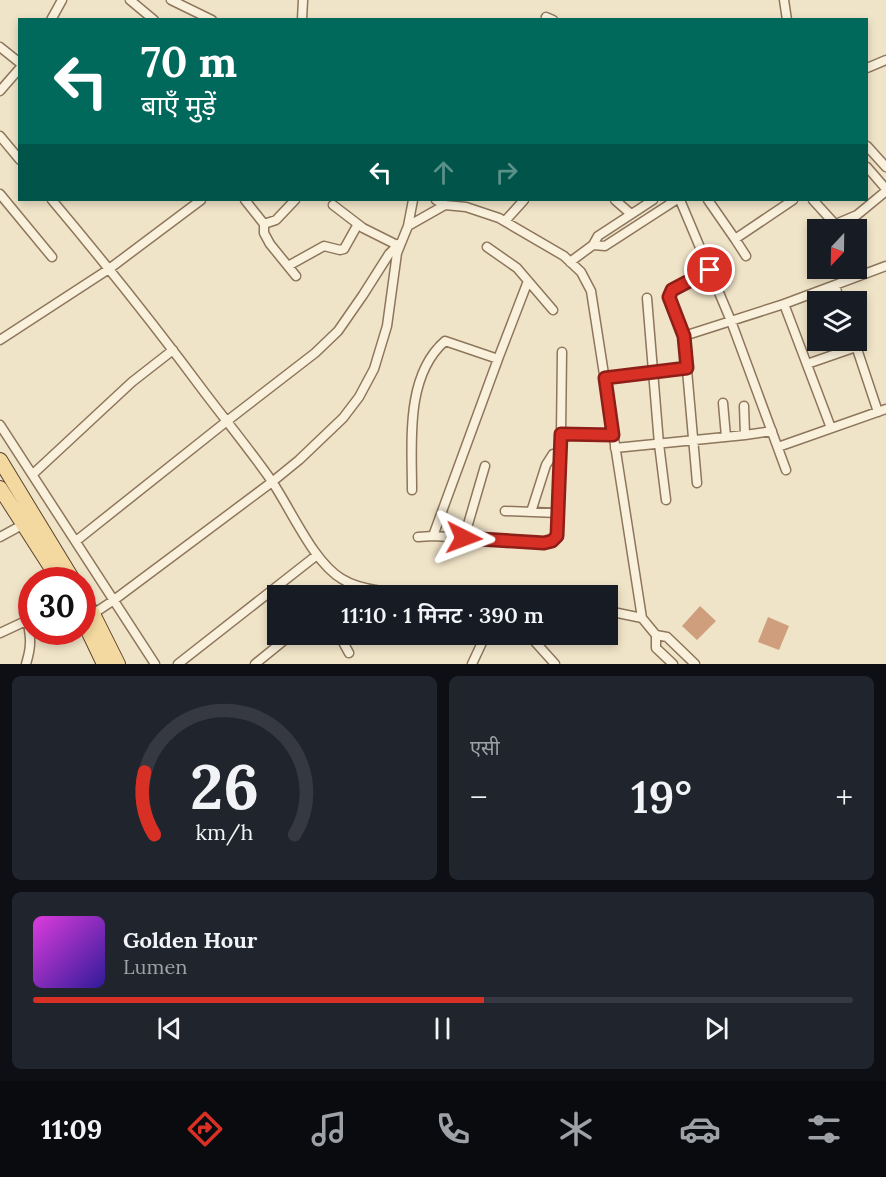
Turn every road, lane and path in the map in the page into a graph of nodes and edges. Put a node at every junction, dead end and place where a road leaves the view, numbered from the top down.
1 (62, 0) edge
2 (130, 0) edge
3 (171, 0) edge
4 (303, 0) edge
5 (784, 0) edge
6 (52, 18) edge
7 (152, 18) edge
8 (208, 18) edge
9 (302, 18) edge
10 (787, 18) edge
11 (0, 47) edge
12 (886, 60) edge
13 (18, 61) edge
14 (868, 68) edge
15 (18, 74) edge
16 (0, 91) edge
17 (0, 136) edge
18 (868, 147) edge
19 (18, 158) edge
20 (886, 167) edge
21 (868, 168) edge
22 (886, 190) edge
23 (0, 194) edge
24 (53, 201) edge
25 (200, 201) edge
26 (246, 201) edge
27 (295, 201) edge
28 (413, 201) edge
29 (438, 201) edge
30 (523, 201) edge
31 (616, 201) edge
32 (649, 201) edge
33 (676, 201) edge
34 (678, 201) edge
35 (709, 201) edge
36 (791, 201) edge
37 (814, 201) edge
38 (333, 205) dead end
39 (444, 205) junction
40 (631, 214) junction
41 (505, 221) junction
42 (264, 224) junction
43 (358, 224) junction
44 (408, 226) junction
45 (735, 238) junction
46 (399, 243) junction
47 (594, 245) junction
48 (487, 247) dead end
49 (746, 256) dead end
50 (52, 257) dead end
51 (570, 262) junction
52 (288, 266) junction
53 (886, 266) edge
54 (109, 268) junction
55 (710, 270) junction
56 (296, 276) dead end
57 (528, 281) junction
58 (835, 285) junction
59 (837, 291) edge
60 (647, 298) dead end
61 (784, 304) junction
62 (553, 310) dead end
63 (731, 321) junction
64 (684, 336) junction
65 (0, 340) edge
66 (173, 350) junction
67 (838, 351) edge
68 (858, 351) edge
69 (562, 352) dead end
70 (498, 359) junction
71 (807, 364) junction
72 (687, 368) junction
73 (653, 372) junction
74 (605, 378) junction
75 (723, 404) dead end
76 (744, 406) dead end
77 (882, 410) edge
78 (227, 421) junction
79 (0, 425) edge
80 (831, 428) junction
81 (772, 431) junction
82 (561, 434) junction
83 (613, 435) junction
84 (745, 435) junction
85 (726, 437) junction
86 (693, 440) junction
87 (659, 444) junction
88 (778, 447) junction
89 (615, 448) junction
90 (560, 452) junction
91 (0, 460) edge
92 (485, 466) dead end
93 (786, 470) dead end
94 (33, 474) junction
95 (272, 482) junction
96 (697, 483) dead end
97 (0, 488) edge
98 (412, 490) dead end
99 (666, 500) dead end
100 (505, 511) dead end
101 (531, 512) junction
102 (558, 513) junction
103 (24, 524) junction
104 (433, 536) junction
105 (0, 537) edge
106 (418, 537) dead end
107 (464, 538) junction
108 (76, 541) junction
109 (317, 555) junction
110 (51, 567) edge
111 (65, 567) edge
112 (352, 585) edge
113 (114, 600) junction
114 (96, 611) edge
115 (618, 613) edge
116 (642, 618) junction
117 (18, 623) edge
118 (96, 629) edge
119 (0, 633) edge
120 (656, 635) junction
121 (96, 640) edge
122 (30, 645) edge
123 (278, 645) edge
124 (345, 645) edge
125 (481, 645) edge
126 (538, 645) edge
127 (349, 653) dead end
128 (26, 664) edge
129 (104, 664) edge
130 (118, 664) edge
131 (155, 664) edge
132 (178, 664) edge
133 (255, 664) edge
134 (472, 664) edge
135 (555, 664) edge
136 (673, 664) edge
137 (695, 664) edge

1 - 6 street
2 - 7 street
3 - 8 street
4 - 9 street
5 - 10 street
11 - 13 street
12 - 14 street
15 - 16 street
17 - 19 street
18 - 20 street
21 - 22 street
22 - 37 street
23 - 50 street
24 - 54 street
25 - 54 street
26 - 42 street
27 - 42 street
28 - 44 street
29 - 39 street
30 - 41 street
31 - 40 street
32 - 40 street
33 - 47 street
34 - 55 street
35 - 45 street
36 - 45 street
38 - 43 street
39 - 41 street
39 - 44 street
40 - 47 street
41 - 51 street
42 - 52 street
43 - 46 street
43 - 52 street
44 - 46 street
45 - 49 street
46 - 78 street
46 - 95 street
47 - 51 street
48 - 57 street
51 - 74 street
52 - 56 street
53 - 58 street
54 - 65 street
54 - 66 street
55 - 63 street
55 - 64 street
57 - 62 street
57 - 70 street
58 - 59 street
58 - 61 street
60 - 73 street
61 - 63 street
61 - 71 street
63 - 64 street
63 - 81 street
64 - 72 street
66 - 78 street
66 - 94 street
67 - 71 street
68 - 77 street
69 - 82 street
70 - 98 street
70 - 104 street
71 - 80 street
72 - 73 street
72 - 86 street
73 - 74 street
73 - 87 street
74 - 83 street
75 - 85 street
76 - 84 street
77 - 80 street
78 - 95 street
78 - 108 street
79 - 94 street
80 - 88 street
81 - 84 street
81 - 88 street
82 - 83 street
82 - 90 street
83 - 89 street
84 - 85 street
85 - 86 street
86 - 87 street
86 - 96 street
87 - 89 street
87 - 99 street
88 - 93 street
89 - 116 street
90 - 101 street
90 - 102 street
91 - 111 main road
92 - 107 street
94 - 108 street
95 - 109 street
95 - 113 street
97 - 103 main road
100 - 101 street
101 - 102 street
102 - 107 street
103 - 105 street
103 - 110 main road
104 - 106 street
104 - 107 street
108 - 113 street
109 - 112 street
109 - 132 street
113 - 114 street
113 - 131 street
115 - 116 street
116 - 120 street
117 - 119 street
118 - 130 main road
120 - 136 street
120 - 137 street
121 - 129 main road
122 - 128 street
123 - 133 street
124 - 127 street
125 - 134 street
126 - 135 street

